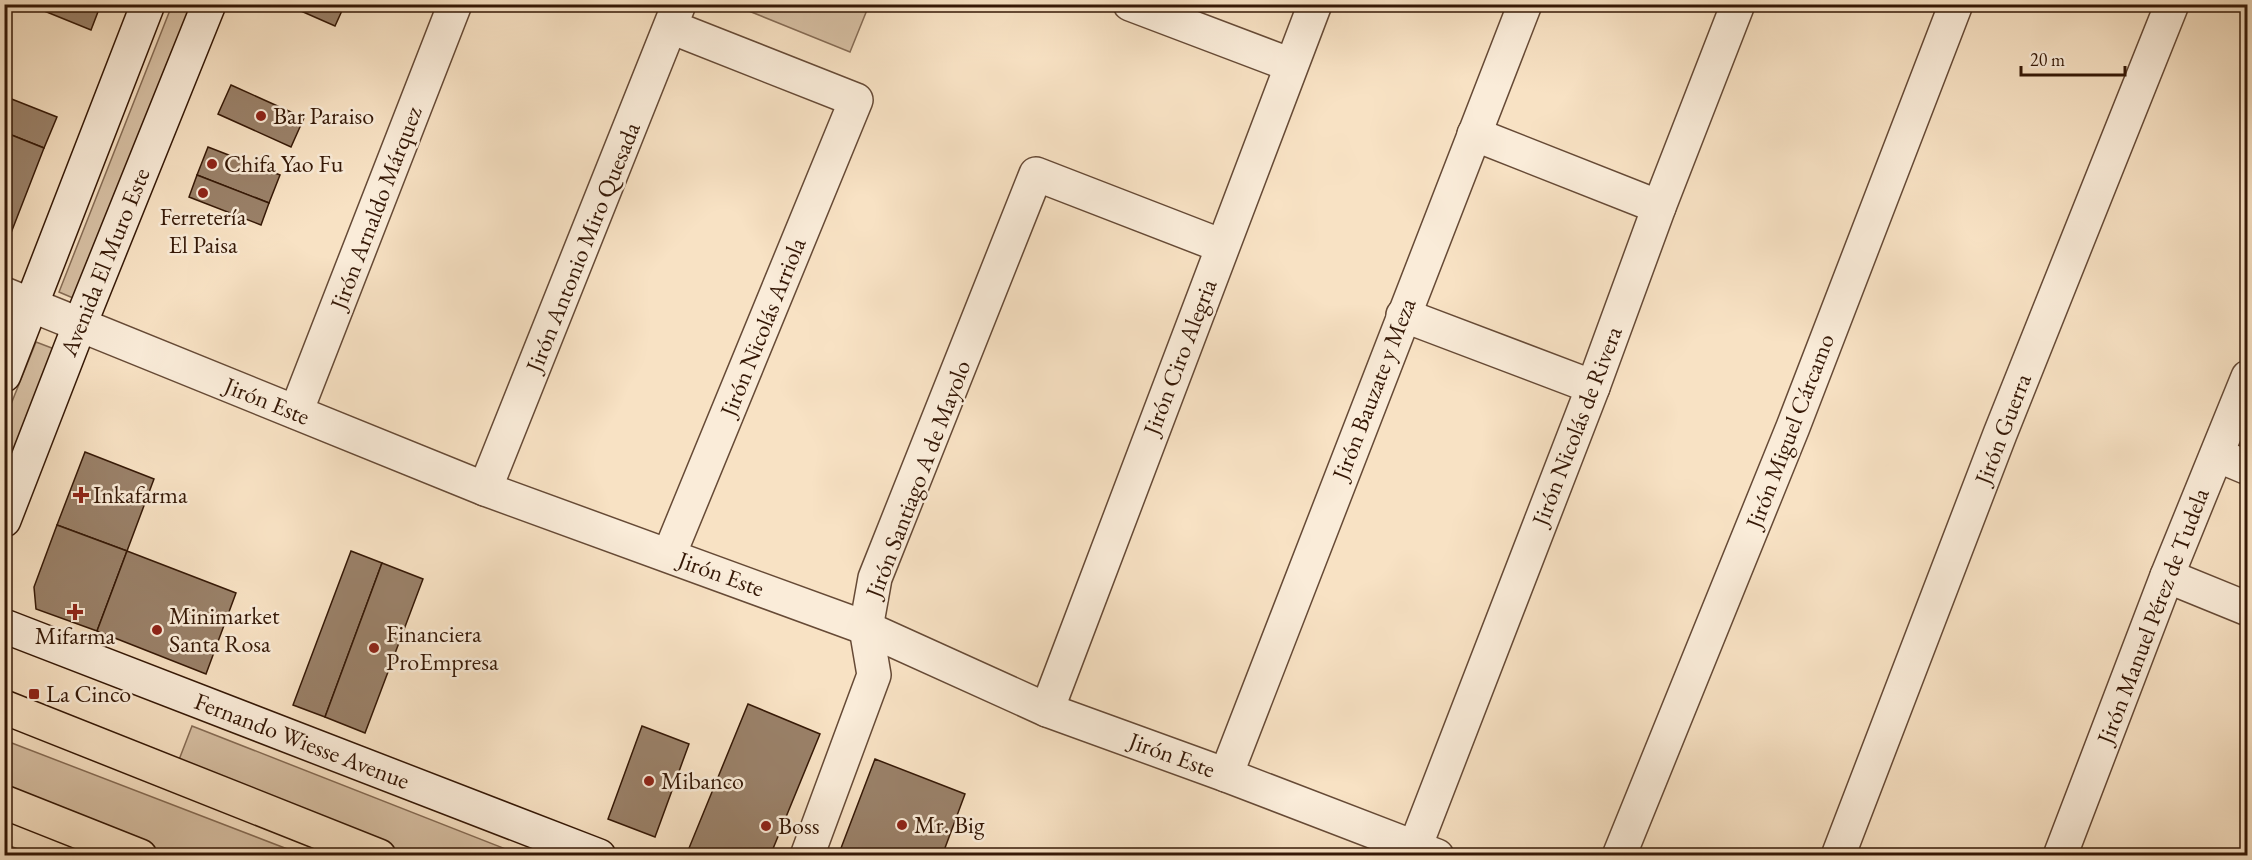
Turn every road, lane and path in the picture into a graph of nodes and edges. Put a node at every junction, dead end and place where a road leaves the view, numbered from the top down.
1 (148, 4) edge
2 (209, 4) edge
3 (455, 4) edge
4 (1130, 4) edge
5 (1315, 4) edge
6 (1525, 4) edge
7 (1738, 4) edge
8 (1956, 4) edge
9 (2172, 4) edge
10 (675, 16) edge
11 (1291, 65) junction
12 (1474, 134) junction
13 (1659, 207) junction
14 (1222, 246) junction
15 (18, 299) edge
16 (1403, 315) junction
17 (80, 324) junction
18 (4, 375) edge
19 (2247, 376) edge
20 (1593, 387) junction
21 (296, 412) junction
22 (2217, 455) junction
23 (2247, 468) edge
24 (485, 489) junction
25 (4, 520) edge
26 (669, 555) junction
27 (2167, 576) junction
28 (2247, 609) edge
29 (4, 626) edge
30 (866, 628) junction
31 (4, 707) edge
32 (1047, 710) junction
33 (1226, 775) junction
34 (4, 802) edge
35 (1426, 851) edge
36 (140, 855) edge
37 (379, 855) edge
38 (598, 855) edge
39 (807, 855) edge
40 (1619, 855) edge
41 (1838, 855) edge
42 (2060, 855) edge

1 - 15 street
2 - 17 street, Avenida El Muro Este
3 - 21 street, Jirón Arnaldo Márquez
4 - 11 street
5 - 11 street, Jirón Ciro Alegria
6 - 12 street, Jirón Bauzate y Meza
7 - 13 street, Jirón Nicolás de Rivera
8 - 40 street, Jirón Miguel Cárcamo
9 - 41 street, Jirón Guerra
10 - 24 street, Jirón Antonio Miro Quesada
10 - 26 street, Jirón Nicolás Arriola
11 - 14 street, Jirón Ciro Alegria
12 - 13 street
12 - 16 street, Jirón Bauzate y Meza
13 - 20 street, Jirón Nicolás de Rivera
14 - 30 street, Jirón Santiago A de Mayolo
14 - 32 street, Jirón Ciro Alegria
15 - 17 street, Jirón Este
15 - 18 street
16 - 20 street
16 - 33 street, Jirón Bauzate y Meza
17 - 21 street, Jirón Este
17 - 25 street, Avenida El Muro Este
19 - 22 street, Jirón Manuel Pérez de Tudela
20 - 35 street, Jirón Nicolás de Rivera
21 - 24 street, Jirón Este
22 - 23 street
22 - 27 street, Jirón Manuel Pérez de Tudela
24 - 26 street, Jirón Este
26 - 30 street, Jirón Este
27 - 28 street
27 - 42 street, Jirón Manuel Pérez de Tudela
29 - 38 street, Fernando Wiesse Avenue
30 - 32 street, Jirón Este
30 - 39 street, Jirón Santiago A de Mayolo
31 - 37 main road
32 - 33 street, Jirón Este
33 - 35 street, Jirón Este
34 - 36 main road

